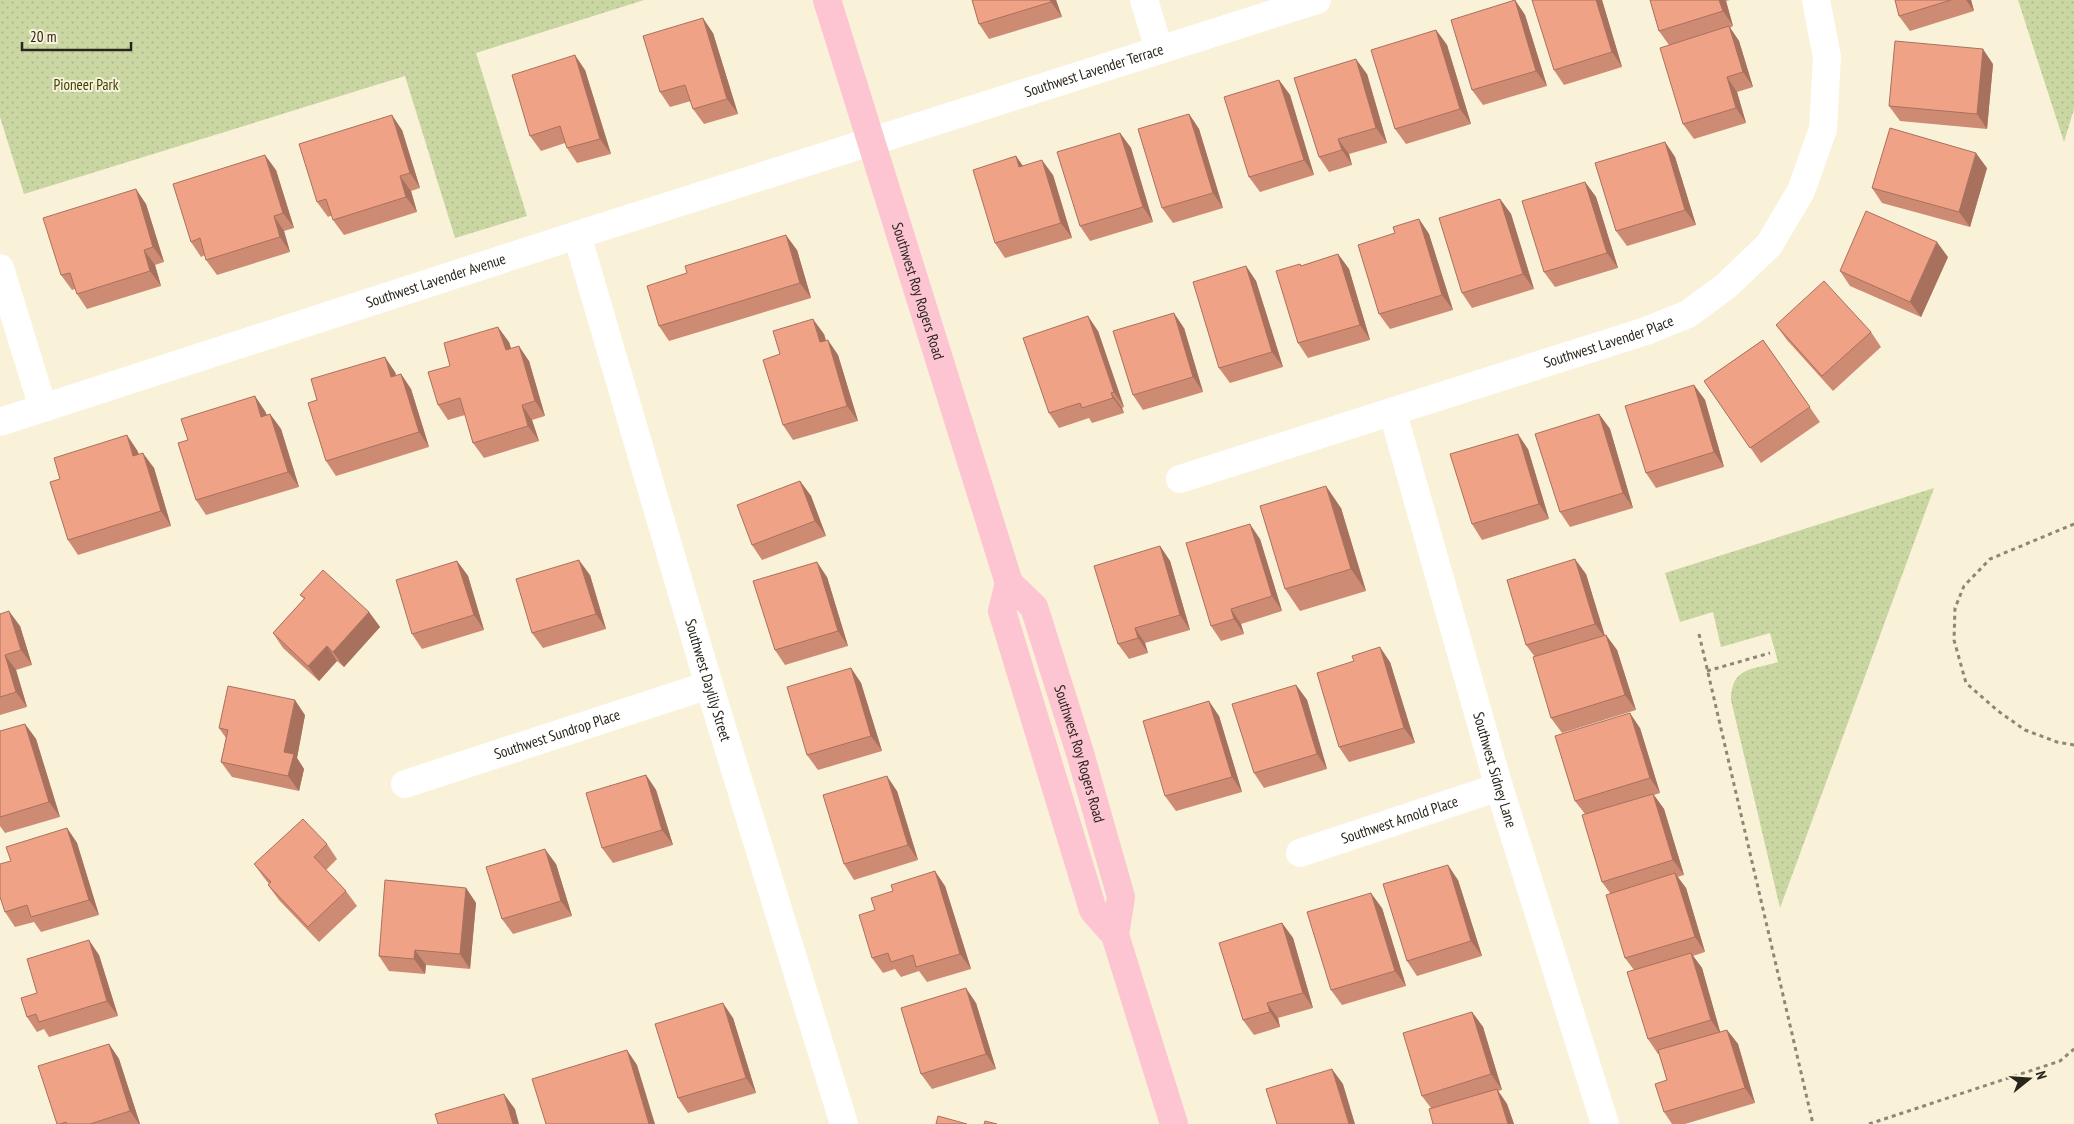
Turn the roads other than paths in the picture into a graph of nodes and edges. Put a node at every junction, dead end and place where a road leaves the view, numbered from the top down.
1 (827, 0) edge
2 (1144, 0) edge
3 (1317, 0) edge
4 (1816, 0) edge
5 (1159, 49) junction
6 (872, 143) junction
7 (577, 235) junction
8 (0, 268) edge
9 (43, 408) junction
10 (1393, 413) junction
11 (0, 422) edge
12 (1180, 480) dead end
13 (709, 685) junction
14 (405, 784) dead end
15 (1500, 787) junction
16 (1300, 852) dead end
17 (844, 1124) edge
18 (1174, 1124) edge
19 (1605, 1124) edge

1 - 6 main road, Southwest Roy Rogers Road
2 - 5 street
3 - 5 street, Southwest Lavender Terrace
4 - 10 street, Southwest Lavender Place
5 - 6 street, Southwest Lavender Terrace
6 - 7 street, Southwest Lavender Avenue
6 - 18 main road, Southwest Roy Rogers Road
7 - 9 street, Southwest Lavender Avenue
7 - 13 street, Southwest Daylily Street
8 - 9 street
9 - 11 street, Southwest Lavender Avenue
10 - 12 street, Southwest Lavender Place
10 - 15 street, Southwest Sidney Lane
13 - 14 street, Southwest Sundrop Place
13 - 17 street, Southwest Daylily Street
15 - 16 street, Southwest Arnold Place
15 - 19 street, Southwest Sidney Lane

